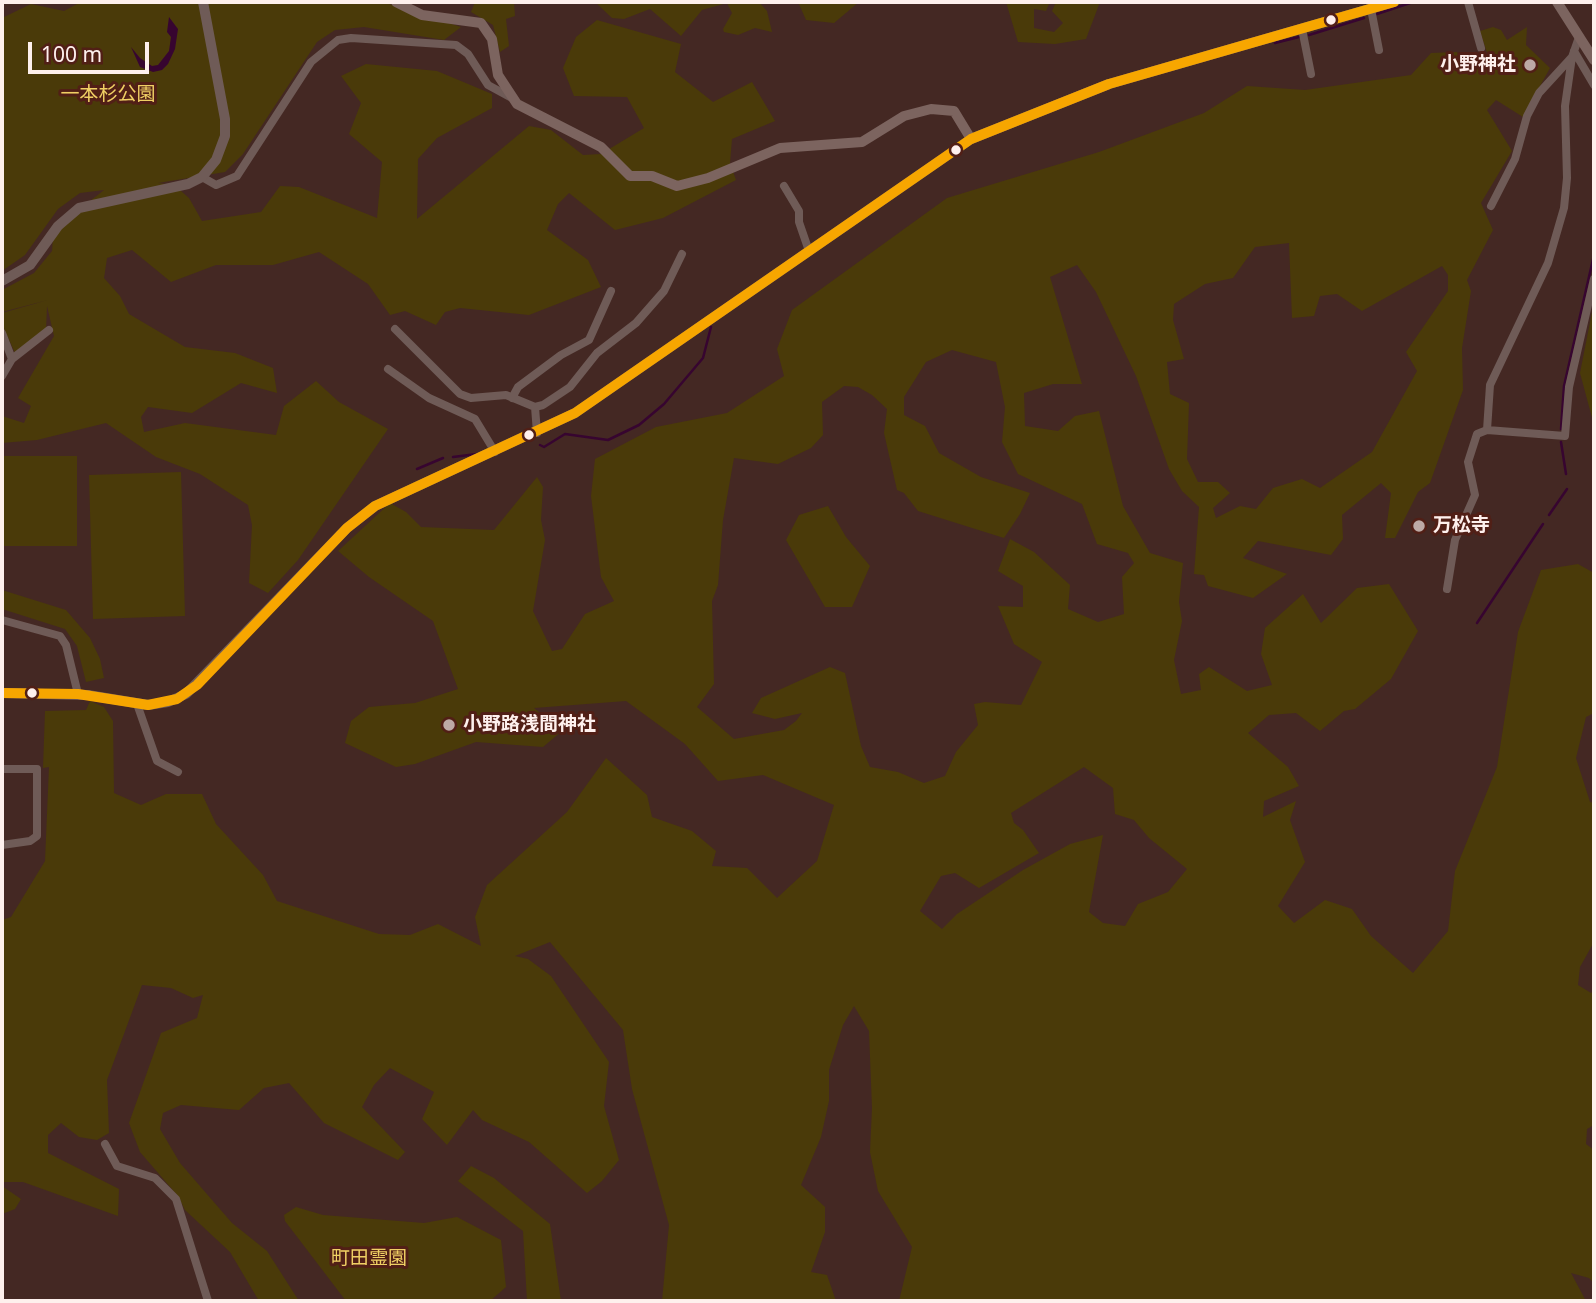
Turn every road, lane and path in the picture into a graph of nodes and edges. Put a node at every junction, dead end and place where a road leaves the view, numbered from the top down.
1 (203, 2) edge
2 (396, 2) edge
3 (1394, 2) edge
4 (1468, 2) edge
5 (1557, 2) edge
6 (1371, 9) junction
7 (1302, 29) junction
8 (1579, 37) junction
9 (1481, 48) dead end
10 (1379, 50) dead end
11 (1573, 54) junction
12 (1594, 60) edge
13 (1311, 74) dead end
14 (1594, 85) edge
15 (510, 97) junction
16 (971, 139) junction
17 (202, 177) junction
18 (784, 186) dead end
19 (1491, 206) dead end
20 (809, 251) junction
21 (682, 254) dead end
22 (1594, 279) edge
23 (2, 281) edge
24 (611, 291) dead end
25 (395, 329) dead end
26 (49, 330) dead end
27 (2, 333) edge
28 (12, 359) junction
29 (388, 369) dead end
30 (2, 376) edge
31 (512, 398) junction
32 (535, 407) junction
33 (1488, 430) junction
34 (537, 433) junction
35 (495, 452) junction
36 (1447, 589) dead end
37 (2, 620) edge
38 (2, 693) edge
39 (83, 694) junction
40 (137, 705) junction
41 (2, 769) edge
42 (178, 772) dead end
43 (2, 845) edge
44 (105, 1144) dead end
45 (208, 1301) edge

1 - 17 street
2 - 15 main road
3 - 6 main road
4 - 9 street
5 - 8 main road
6 - 7 main road
6 - 10 street
7 - 13 street
7 - 16 main road
8 - 11 street
8 - 12 main road
11 - 14 street
11 - 19 street
11 - 33 street
15 - 16 main road
15 - 17 street
16 - 20 street
17 - 23 street
18 - 20 street
20 - 34 street
21 - 32 street
22 - 33 street
24 - 31 street
25 - 31 street
26 - 28 street
27 - 28 street
28 - 30 street
29 - 35 street
31 - 32 street
32 - 34 street
33 - 36 street
34 - 35 street
35 - 40 street
37 - 39 street
38 - 39 main road
39 - 40 street
40 - 42 street
41 - 43 street
44 - 45 street

